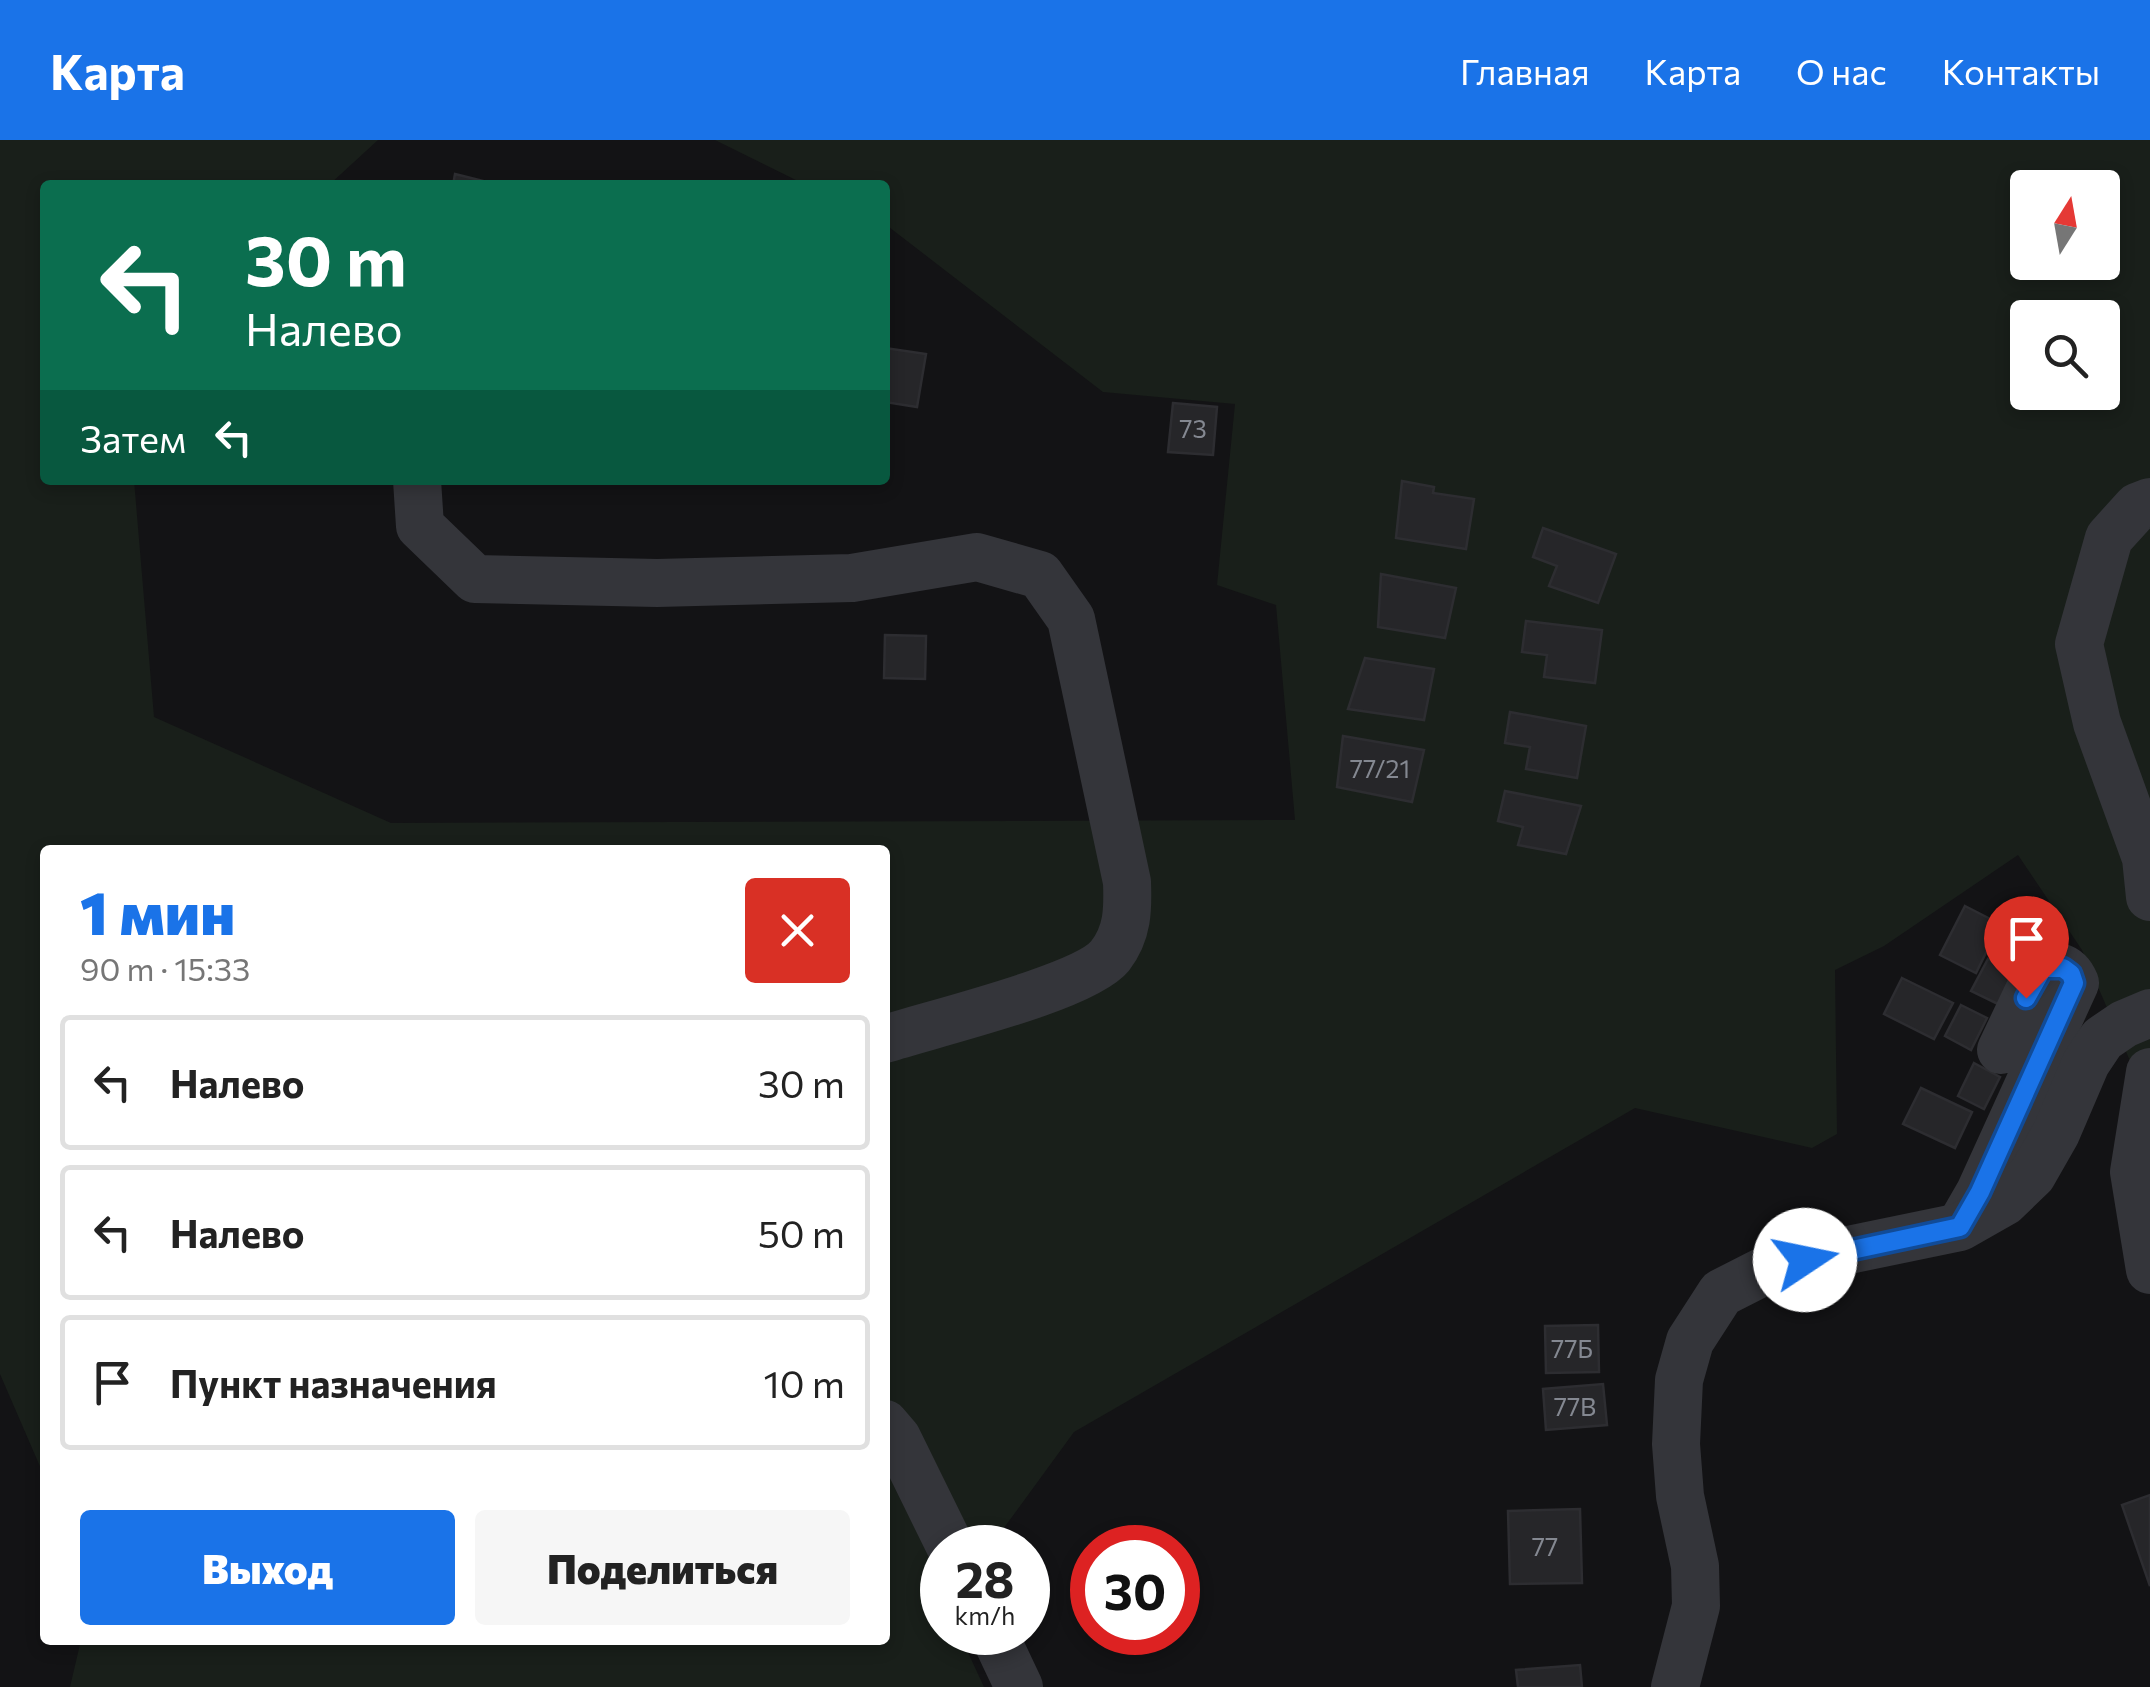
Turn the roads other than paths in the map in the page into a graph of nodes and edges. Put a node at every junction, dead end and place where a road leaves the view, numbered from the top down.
1 (418, 485) edge
2 (2150, 502) edge
3 (2150, 897) edge
4 (2150, 1013) edge
5 (890, 1037) edge
6 (2001, 1050) dead end
7 (2150, 1072) edge
8 (1960, 1227) junction
9 (2150, 1270) edge
10 (890, 1429) edge
11 (940, 1525) edge
12 (1003, 1655) edge
13 (1019, 1687) edge
14 (1675, 1687) edge

1 - 5 street
2 - 3 street
4 - 8 street
6 - 8 street
7 - 9 street
8 - 14 street
10 - 11 street
12 - 13 street

